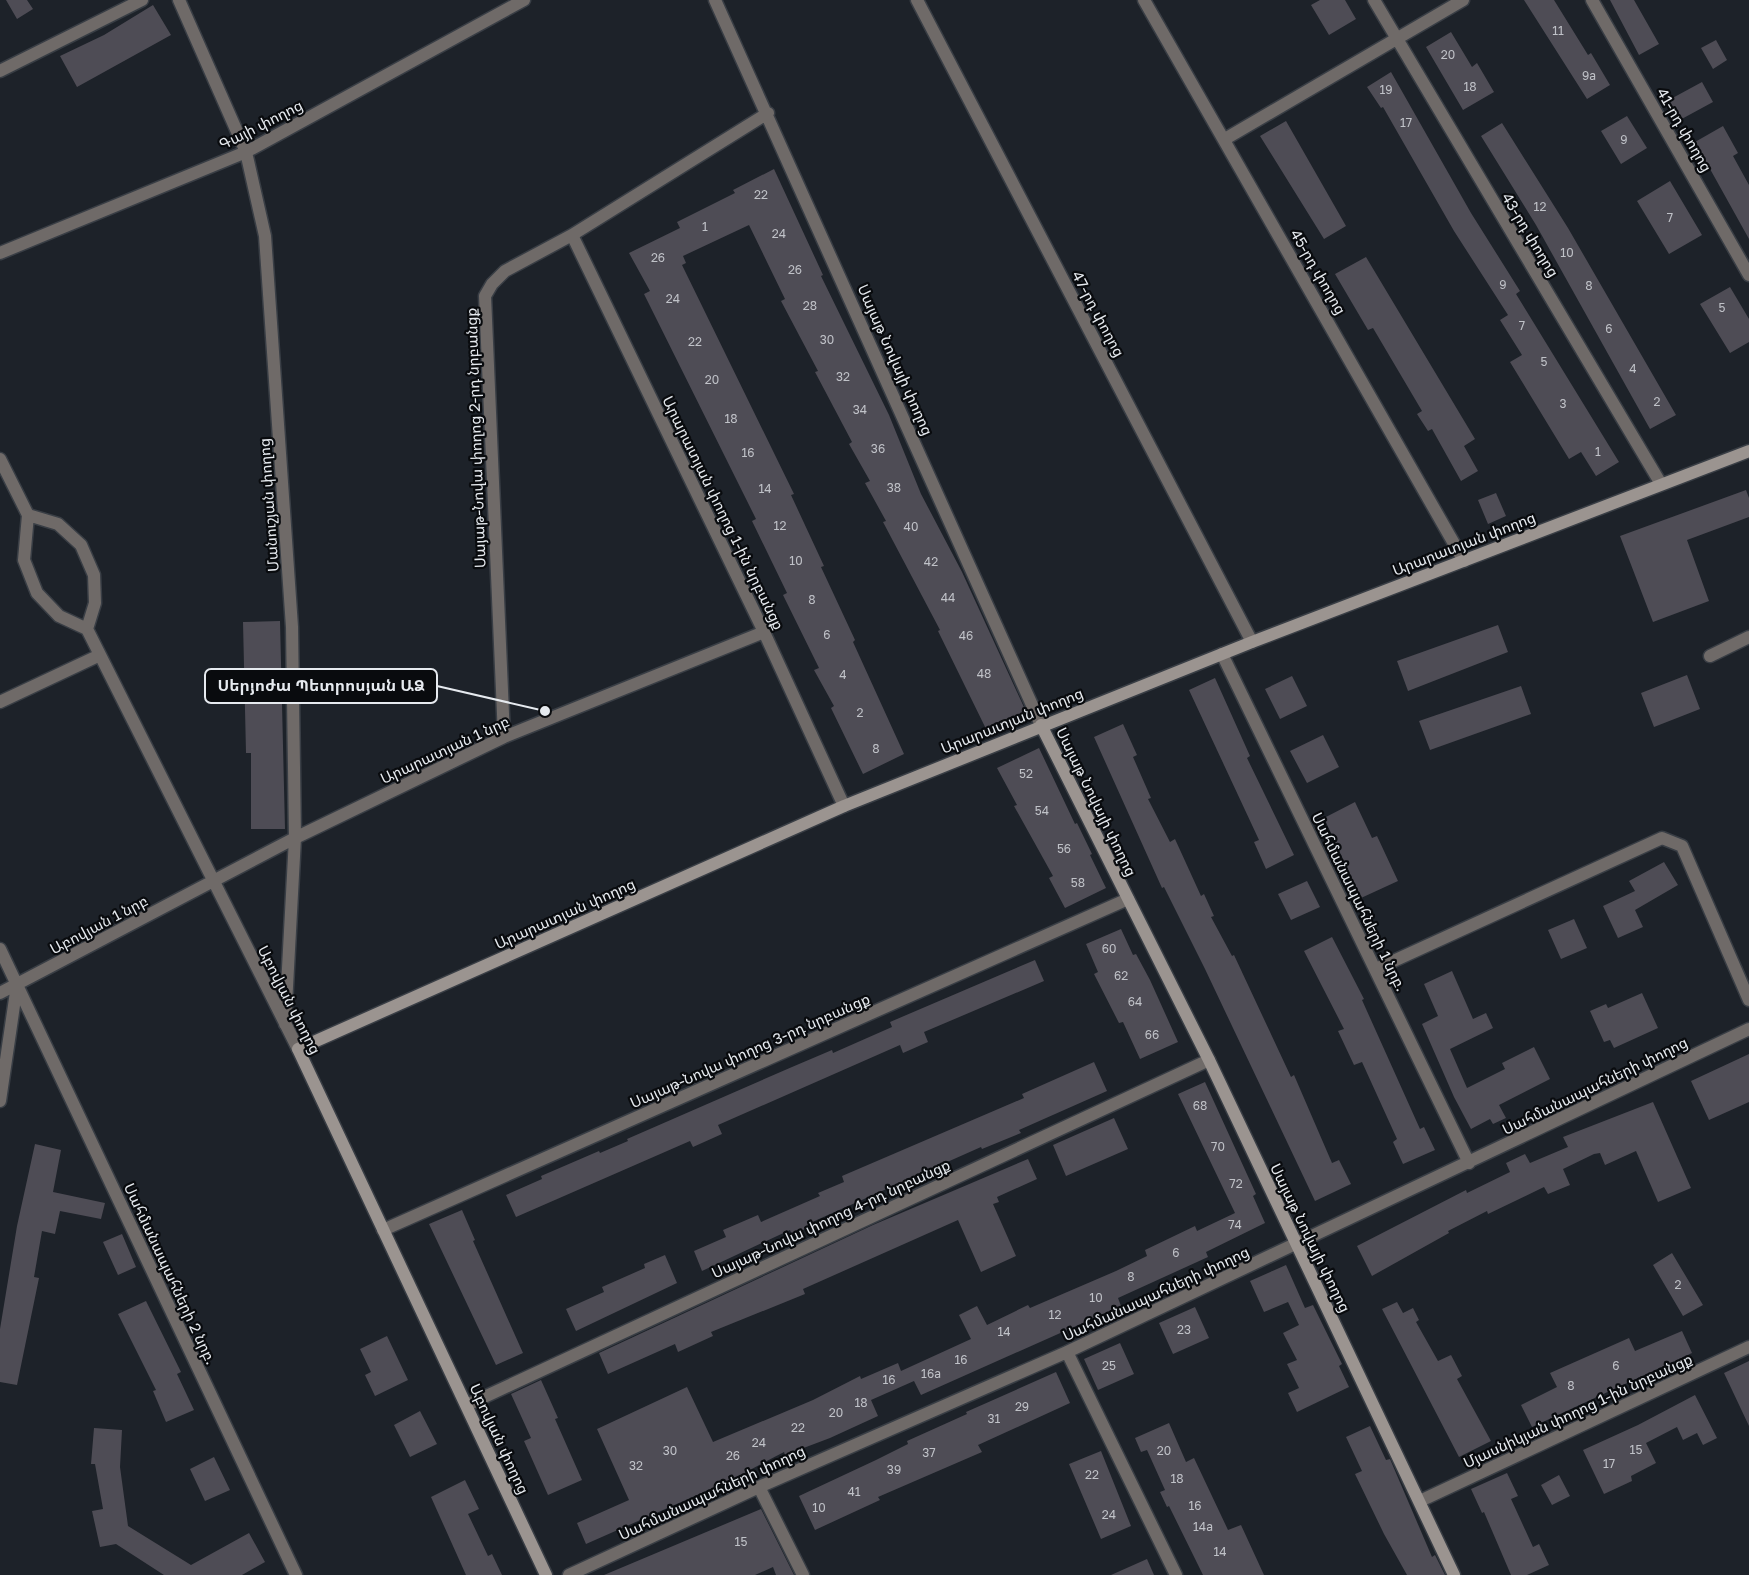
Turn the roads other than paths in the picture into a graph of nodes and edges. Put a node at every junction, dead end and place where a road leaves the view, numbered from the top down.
1 (142, 0) edge
2 (179, 0) edge
3 (524, 0) edge
4 (715, 0) edge
5 (917, 0) edge
6 (1144, 0) edge
7 (1374, 0) edge
8 (1463, 0) edge
9 (1592, 0) edge
10 (1397, 40) junction
11 (0, 71) edge
12 (768, 112) junction
13 (1225, 139) junction
14 (246, 152) junction
15 (572, 235) junction
16 (0, 253) edge
17 (1749, 275) edge
18 (1749, 451) edge
19 (0, 459) edge
20 (1661, 484) junction
21 (28, 514) junction
22 (1464, 561) junction
23 (87, 629) junction
24 (764, 632) junction
25 (1749, 638) edge
26 (1252, 642) junction
27 (1222, 654) junction
28 (100, 655) junction
29 (1710, 656) dead end
30 (0, 702) edge
31 (1041, 725) junction
32 (504, 737) junction
33 (844, 806) junction
34 (295, 838) junction
35 (212, 882) junction
36 (1128, 899) junction
37 (0, 949) edge
38 (1376, 969) junction
39 (17, 985) junction
40 (0, 993) edge
41 (1749, 1000) edge
42 (285, 1024) junction
43 (1749, 1029) edge
44 (298, 1049) junction
45 (1209, 1060) junction
46 (0, 1101) edge
47 (1469, 1163) junction
48 (383, 1230) junction
49 (1296, 1245) junction
50 (1749, 1347) edge
51 (1067, 1352) junction
52 (466, 1405) junction
53 (759, 1487) junction
54 (1420, 1501) junction
55 (296, 1575) edge
56 (546, 1575) edge
57 (569, 1575) edge
58 (802, 1575) edge
59 (1176, 1575) edge
60 (1454, 1575) edge

1 - 11 street
2 - 14 street, Մանուշյան փողոց
3 - 14 street, Գայի փողոց
4 - 12 street, Սայաթ Նովայի փողոց
5 - 26 street, 47-րդ փողոց
6 - 13 street, 45-րդ փողոց
7 - 10 street, 43-րդ փողոց
8 - 10 street
9 - 17 street, 41-րդ փողոց
10 - 13 street
10 - 20 street, 43-րդ փողոց
12 - 15 street, Սայաթ-Նովա փողոց 2-րդ նրբանցք
12 - 31 street, Սայաթ Նովայի փողոց
13 - 22 street, 45-րդ փողոց
14 - 16 street, Գայի փողոց
14 - 34 street, Մանուշյան փողոց
15 - 24 street, Արարատյան փողոց 1-ին նրբանցք
15 - 32 street, Սայաթ-Նովա փողոց 2-րդ նրբանցք
18 - 20 main road, Արարատյան փողոց
19 - 21 street
20 - 22 main road, Արարատյան փողոց
21 - 23 street
21 - 23 street
22 - 26 main road, Արարատյան փողոց
23 - 28 street, Աբովյան փողոց
24 - 32 street, Արարատյան 1 նրբ
24 - 33 street, Արարատյան փողոց 1-ին նրբանցք
25 - 29 street
26 - 27 main road, Արարատյան փողոց
27 - 31 main road, Արարատյան փողոց
27 - 38 street, Սահմանապահների 1 նրբ.
28 - 30 street
28 - 35 street, Աբովյան փողոց
31 - 33 main road, Արարատյան փողոց
31 - 36 main road, Սայաթ Նովայի փողոց
32 - 34 street, Արարատյան 1 նրբ
33 - 44 main road, Արարատյան փողոց
34 - 35 street, Արարատյան 1 նրբ
34 - 42 street, Մանուշյան փողոց
35 - 39 street, Աբովյան 1 նրբ
35 - 42 street, Աբովյան փողոց
36 - 45 main road, Սայաթ Նովայի փողոց
36 - 48 street, Սայաթ-Նովա փողոց 3-րդ նրբանցք
37 - 39 street, Սահմանապահների 2 նրբ.
38 - 41 street
38 - 47 street, Սահմանապահների 1 նրբ.
39 - 40 street, Աբովյան 1 նրբ
39 - 46 street
39 - 55 street, Սահմանապահների 2 նրբ.
42 - 44 street, Աբովյան փողոց
43 - 47 street, Սահմանապահների փողոց
44 - 48 main road, Աբովյան փողոց
45 - 49 main road, Սայաթ Նովայի փողոց
45 - 52 street, Սայաթ-Նովա փողոց 4-րդ նրբանցք
47 - 49 street, Սահմանապահների փողոց
48 - 52 main road, Աբովյան փողոց
49 - 51 street, Սահմանապահների փողոց
49 - 54 main road, Սայաթ Նովայի փողոց
50 - 54 street, Մյասնիկյան փողոց 1-ին նրբանցք
51 - 53 street, Սահմանապահների փողոց
51 - 59 street
52 - 56 main road, Աբովյան փողոց
53 - 57 street, Սահմանապահների փողոց
53 - 58 street
54 - 60 main road, Սայաթ Նովայի փողոց

